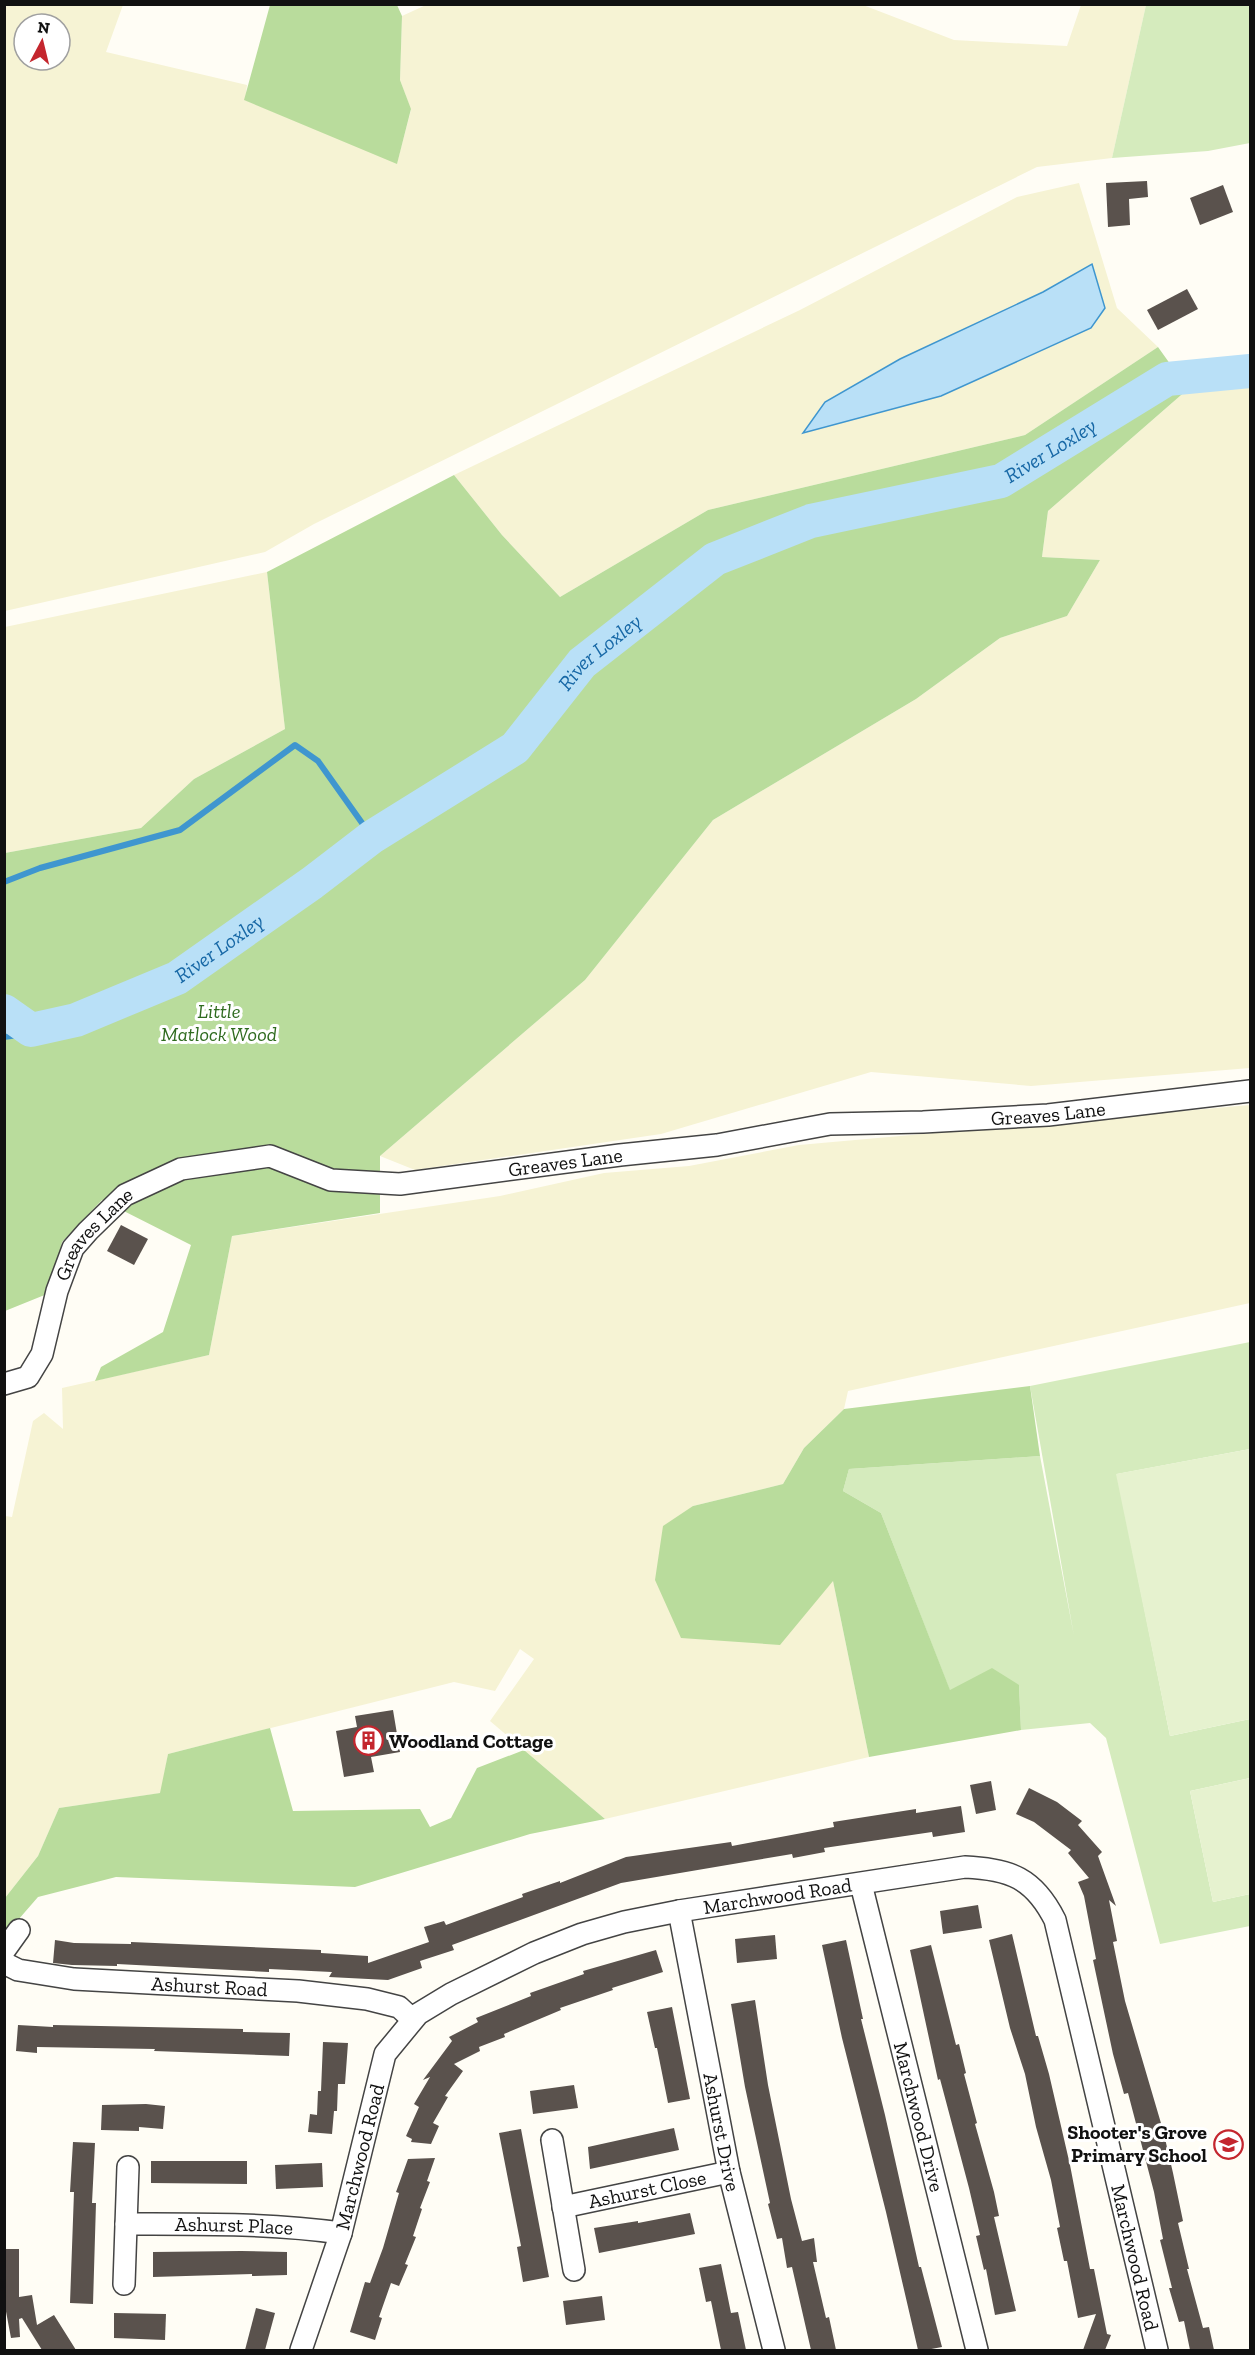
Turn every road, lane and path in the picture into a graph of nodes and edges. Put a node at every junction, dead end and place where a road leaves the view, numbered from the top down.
1 (1251, 1091) edge
2 (4, 1384) edge
3 (861, 1884) junction
4 (679, 1911) junction
5 (19, 1930) dead end
6 (4, 1951) edge
7 (4, 1963) edge
8 (412, 2019) junction
9 (552, 2140) dead end
10 (128, 2167) dead end
11 (729, 2172) junction
12 (563, 2207) junction
13 (126, 2224) junction
14 (341, 2233) junction
15 (574, 2270) dead end
16 (124, 2284) dead end
17 (301, 2350) edge
18 (774, 2350) edge
19 (977, 2350) edge
20 (1156, 2350) edge

1 - 2 street, Greaves Lane
3 - 4 street, Marchwood Road
3 - 19 street, Marchwood Drive
3 - 20 street, Marchwood Road
4 - 8 street, Marchwood Road
4 - 11 street, Ashurst Drive
5 - 6 street
7 - 8 street, Ashurst Road
8 - 14 street, Marchwood Road
9 - 12 street, Ashurst Close
10 - 13 street
11 - 12 street, Ashurst Close
11 - 18 street, Ashurst Drive
12 - 15 street, Ashurst Close
13 - 14 street, Ashurst Place
13 - 16 street
14 - 17 street, Marchwood Road

